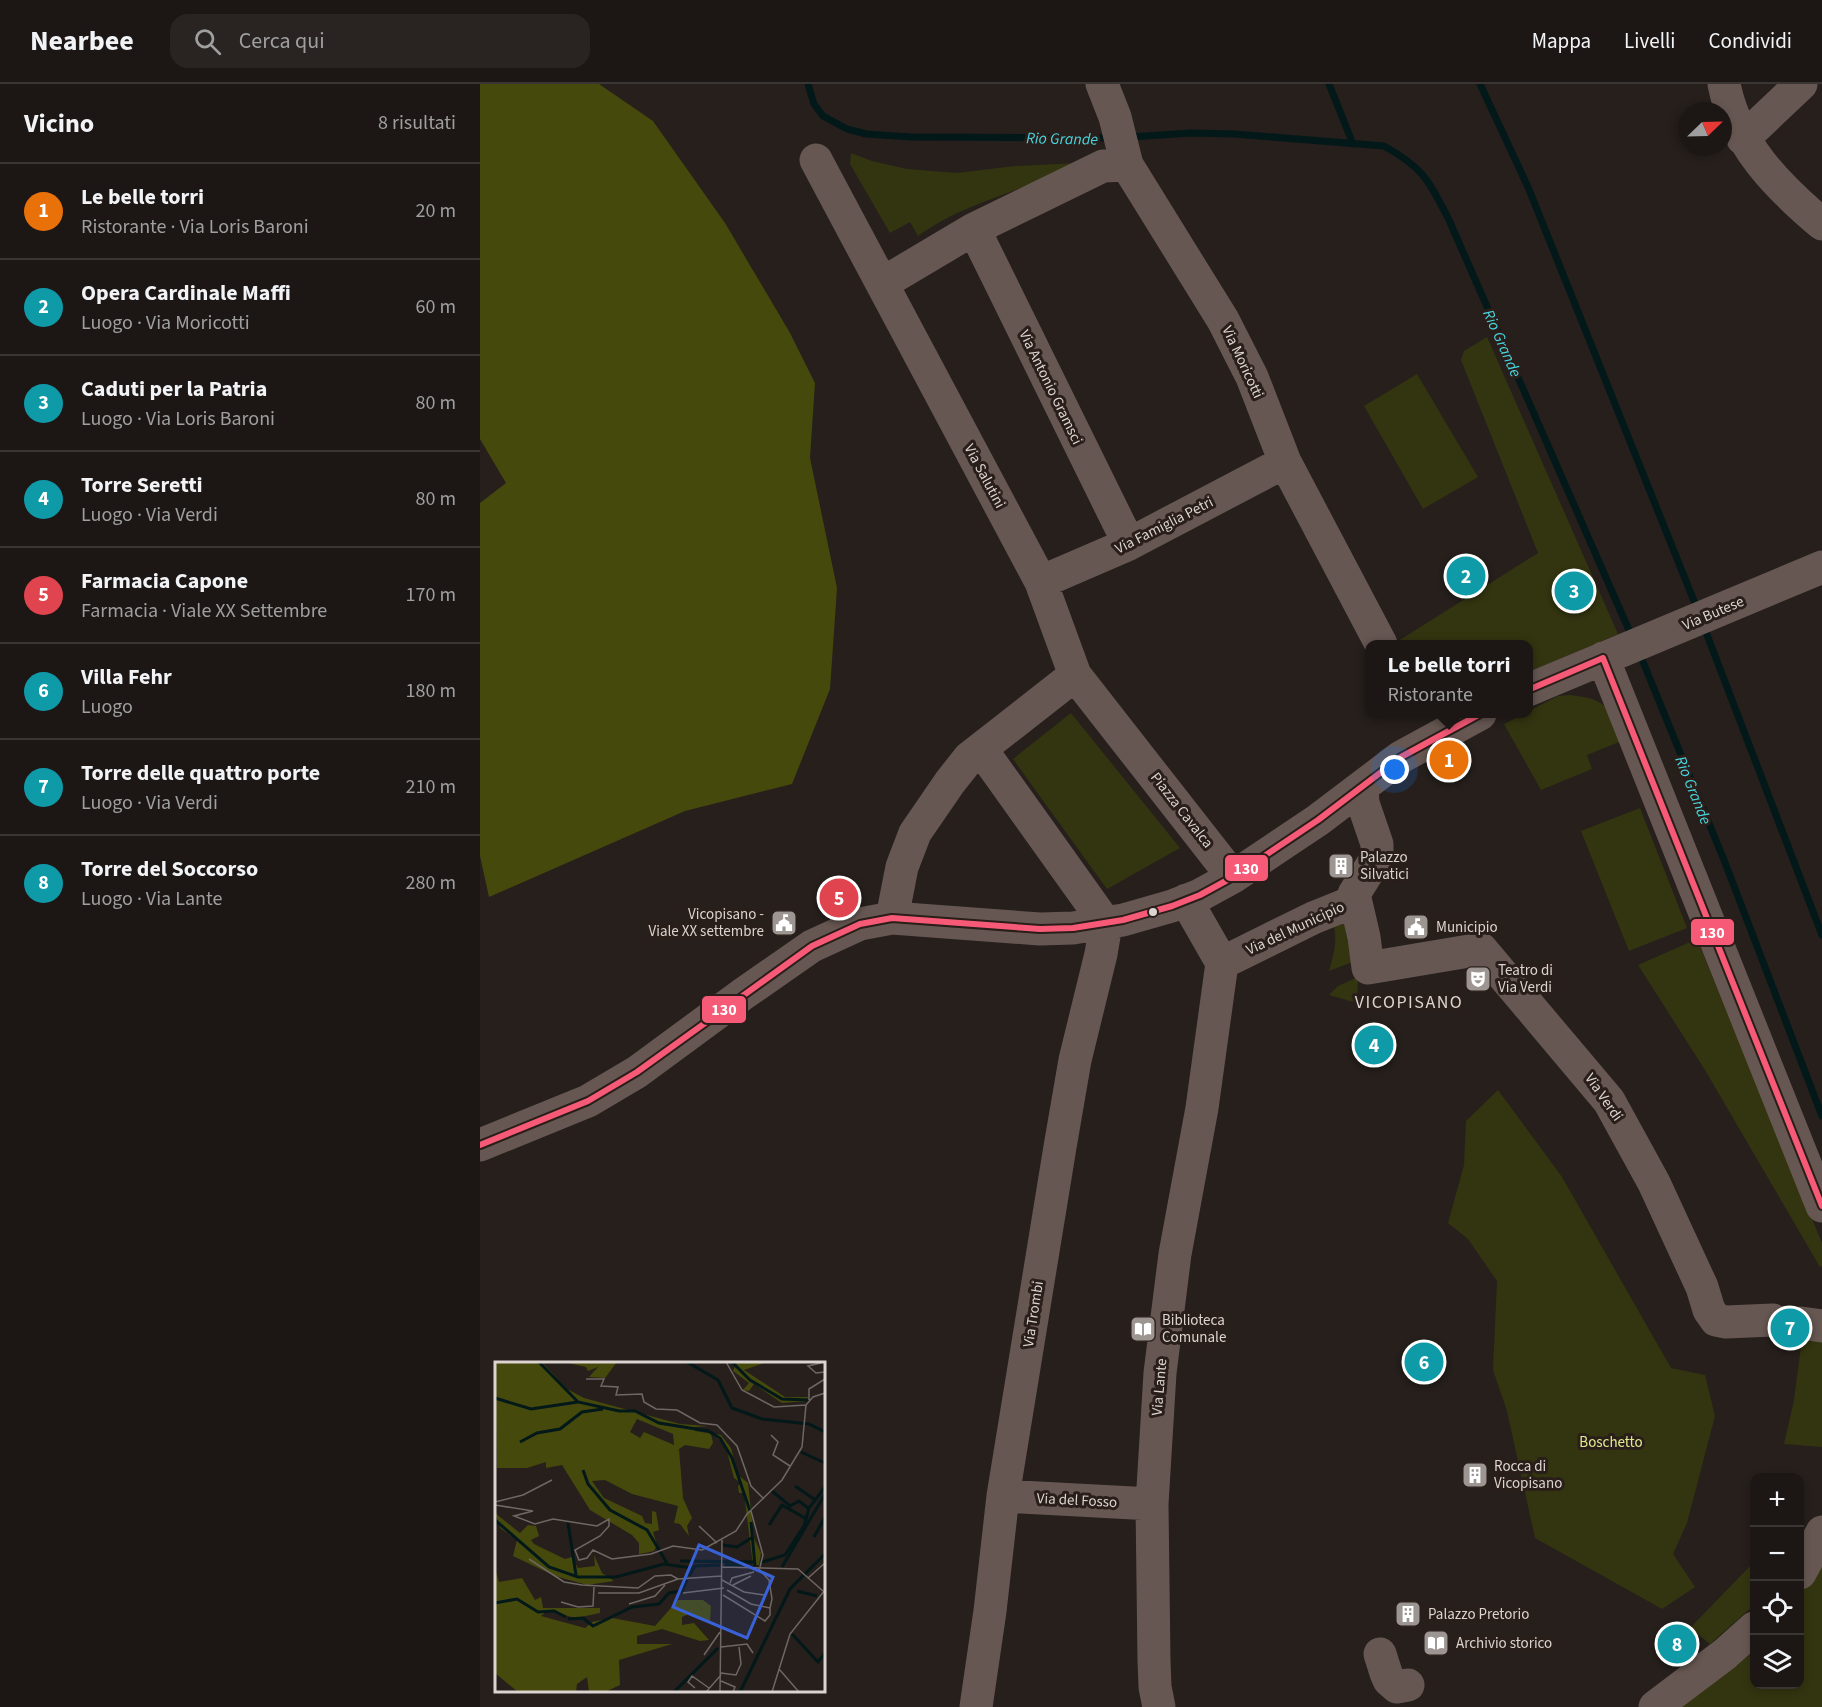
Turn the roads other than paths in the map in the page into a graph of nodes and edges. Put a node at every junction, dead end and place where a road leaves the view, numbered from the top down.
1 (1102, 84) edge
2 (1724, 84) edge
3 (1801, 84) edge
4 (1743, 139) junction
5 (816, 160) dead end
6 (1126, 161) junction
7 (1822, 224) edge
8 (974, 229) junction
9 (883, 283) junction
10 (1285, 462) junction
11 (1129, 544) junction
12 (1822, 567) edge
13 (1041, 582) junction
14 (1379, 640) edge
15 (1615, 653) junction
16 (1075, 675) junction
17 (1533, 688) edge
18 (1461, 718) edge
19 (1426, 726) edge
20 (981, 748) junction
21 (1362, 788) junction
22 (1233, 877) junction
23 (1186, 900) junction
24 (1355, 901) junction
25 (892, 918) junction
26 (1106, 924) junction
27 (1222, 963) junction
28 (480, 1145) edge
29 (1822, 1206) edge
30 (1799, 1323) edge
31 (1003, 1496) junction
32 (1152, 1504) junction
33 (1822, 1532) edge
34 (1804, 1566) edge
35 (1750, 1632) edge
36 (1380, 1654) dead end
37 (1408, 1685) dead end
38 (976, 1707) edge
39 (1159, 1707) edge
40 (1654, 1707) edge

1 - 6 street, Via Moricotti
2 - 4 street
3 - 4 street
4 - 7 street
5 - 9 street, Via Salutini
6 - 8 street
6 - 10 street, Via Moricotti
8 - 9 street
8 - 11 street, Via Antonio Gramsci
9 - 13 street, Via Salutini
10 - 11 street, Via Famiglia Petri
10 - 14 street, Via Moricotti
11 - 13 street, Via Famiglia Petri
12 - 15 street, Via Butese
13 - 16 street, Via Salutini
15 - 17 street, Via Butese
15 - 29 street
16 - 20 street
16 - 22 street, Piazza Cavalca
18 - 19 street
19 - 21 street
20 - 25 street
20 - 26 street
21 - 22 street
21 - 24 street, Via del Municipio
22 - 23 street
23 - 26 street
23 - 27 street
24 - 27 street, Via del Municipio
24 - 30 street, Via Verdi
25 - 26 street
25 - 28 street
26 - 31 street, Via Trombi
27 - 32 street, Via Lante
31 - 32 street, Via del Fosso
31 - 38 street, Via Trombi
32 - 39 street, Via Lante
33 - 34 street
35 - 40 street
36 - 37 street

